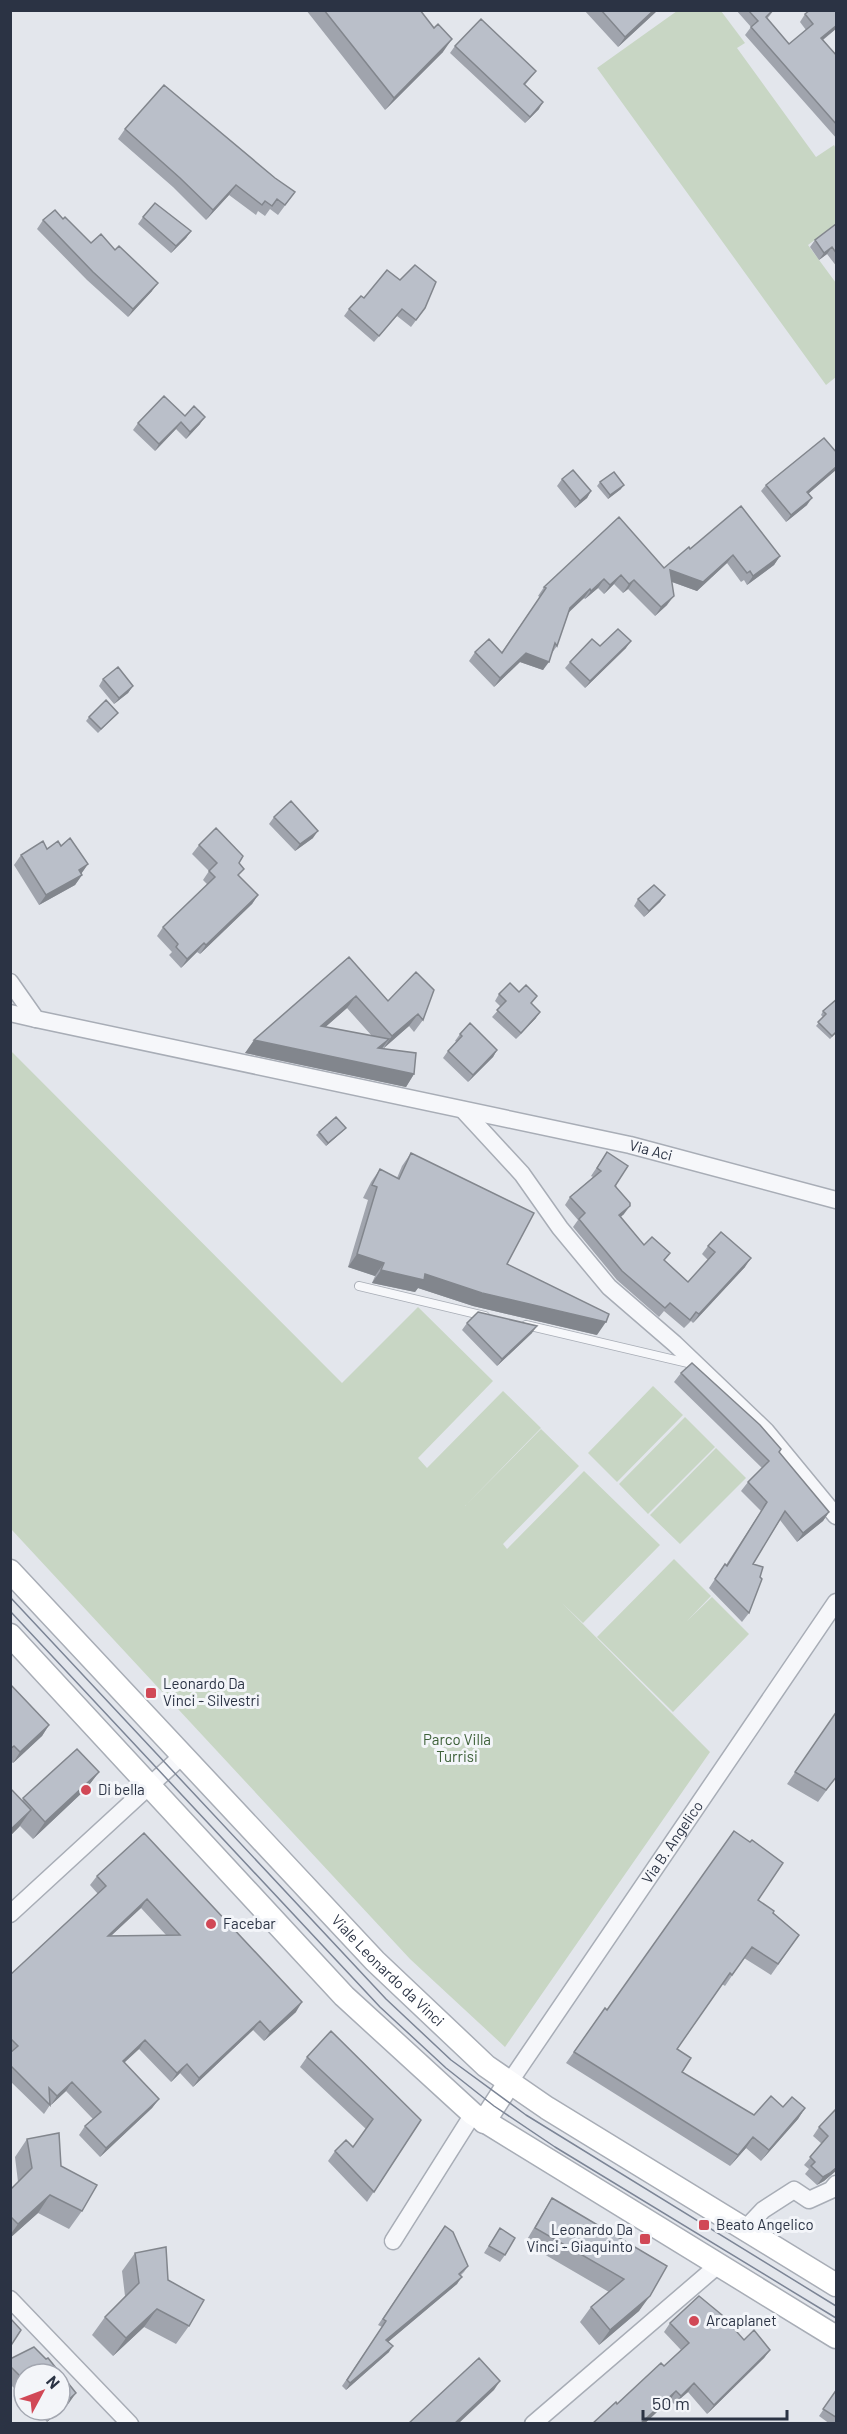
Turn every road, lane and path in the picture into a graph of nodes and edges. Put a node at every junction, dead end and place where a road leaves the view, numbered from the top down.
1 (10, 982) edge
2 (10, 1013) edge
3 (36, 1019) junction
4 (463, 1110) junction
5 (837, 1200) edge
6 (359, 1286) dead end
7 (498, 1319) edge
8 (522, 1324) edge
9 (695, 1365) junction
10 (837, 1516) edge
11 (10, 1571) edge
12 (837, 1602) edge
13 (10, 1635) edge
14 (183, 1755) junction
15 (150, 1785) junction
16 (10, 1914) edge
17 (509, 2083) junction
18 (479, 2118) junction
19 (837, 2184) edge
20 (745, 2229) junction
21 (393, 2241) dead end
22 (717, 2266) junction
23 (837, 2285) edge
24 (10, 2299) edge
25 (837, 2337) edge
26 (130, 2424) edge
27 (533, 2424) edge

1 - 3 street
2 - 3 street, Via Aci
3 - 4 street, Via Aci
4 - 5 street, Via Aci
4 - 9 street
6 - 7 lane
8 - 9 lane
9 - 10 street
11 - 14 street, Viale Leonardo da Vinci
12 - 17 street, Via B. Angelico
13 - 15 street
14 - 15 street
14 - 17 street, Viale Leonardo da Vinci
15 - 16 street
15 - 18 street
17 - 18 street
17 - 20 street, Viale Leonardo da Vinci
18 - 21 street
18 - 22 street
19 - 20 street
20 - 23 street, Viale Leonardo da Vinci
22 - 25 street
22 - 27 street
24 - 26 street

